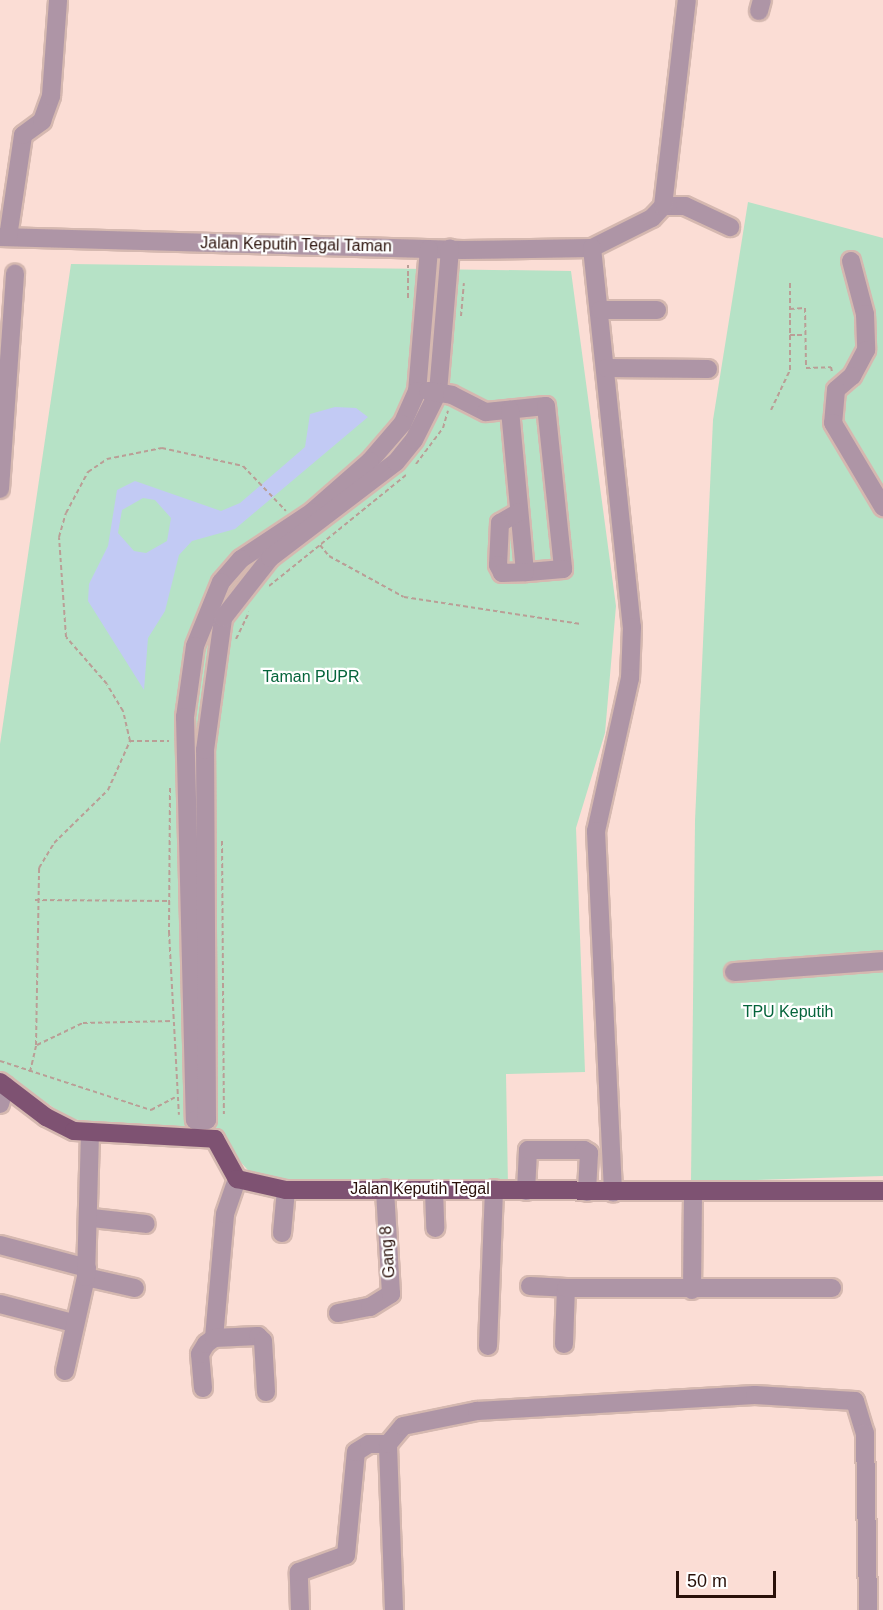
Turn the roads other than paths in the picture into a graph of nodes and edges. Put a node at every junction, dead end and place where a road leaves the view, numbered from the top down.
1 (58, 0) edge
2 (687, 0) edge
3 (663, 206) junction
4 (730, 226) dead end
5 (4, 237) edge
6 (592, 248) junction
7 (429, 249) junction
8 (450, 249) junction
9 (851, 261) dead end
10 (15, 274) dead end
11 (657, 309) dead end
12 (600, 310) junction
13 (606, 368) junction
14 (708, 369) dead end
15 (417, 391) junction
16 (445, 394) junction
17 (510, 410) junction
18 (0, 489) edge
19 (883, 507) edge
20 (519, 512) junction
21 (309, 514) junction
22 (525, 573) junction
23 (205, 750) junction
24 (178, 752) junction
25 (883, 961) edge
26 (734, 972) dead end
27 (199, 1005) junction
28 (2, 1084) edge
29 (0, 1104) edge
30 (201, 1120) road end
31 (90, 1134) junction
32 (237, 1179) junction
33 (385, 1189) junction
34 (494, 1189) junction
35 (286, 1190) junction
36 (434, 1190) junction
37 (526, 1191) junction
38 (883, 1191) edge
39 (587, 1192) junction
40 (613, 1193) junction
41 (693, 1193) junction
42 (92, 1218) junction
43 (146, 1224) dead end
44 (435, 1228) dead end
45 (282, 1233) dead end
46 (0, 1245) edge
47 (87, 1267) junction
48 (530, 1286) dead end
49 (135, 1288) dead end
50 (566, 1288) junction
51 (832, 1288) dead end
52 (692, 1290) junction
53 (0, 1305) edge
54 (338, 1313) dead end
55 (73, 1323) junction
56 (214, 1338) junction
57 (564, 1344) dead end
58 (488, 1346) dead end
59 (65, 1371) dead end
60 (203, 1388) dead end
61 (266, 1392) dead end
62 (874, 1433) edge
63 (388, 1444) junction
64 (300, 1610) edge
65 (393, 1610) edge
66 (868, 1610) edge

1 - 5 street
2 - 3 street
3 - 4 street
3 - 6 street
5 - 7 street, Jalan Keputih Tegal Taman
6 - 8 street, Jalan Keputih Tegal Taman
6 - 12 street
7 - 8 street, Jalan Keputih Tegal Taman
7 - 15 street
8 - 16 street
9 - 19 street
10 - 18 street
11 - 12 street
12 - 13 street
13 - 14 street
13 - 40 street
15 - 16 street
15 - 21 street
16 - 17 street
16 - 21 street
17 - 20 street
17 - 22 street
20 - 22 street
20 - 22 street
21 - 23 street
21 - 24 street
23 - 24 street
23 - 27 street
24 - 27 street
25 - 26 street
27 - 30 street
28 - 29 street
28 - 31 main road
31 - 32 main road
31 - 42 street
32 - 35 main road, Jalan Keputih Tegal
32 - 56 street
33 - 35 main road, Jalan Keputih Tegal
33 - 36 main road, Jalan Keputih Tegal
33 - 54 street, Gang 8
34 - 36 main road, Jalan Keputih Tegal
34 - 37 main road, Jalan Keputih Tegal
34 - 58 street
35 - 45 street
36 - 44 street
37 - 39 main road, Jalan Keputih Tegal
37 - 39 street
38 - 41 main road, Jalan Keputih Tegal
39 - 40 main road, Jalan Keputih Tegal
40 - 41 main road, Jalan Keputih Tegal
41 - 52 street
42 - 43 street
42 - 47 street
46 - 47 street
47 - 49 street
47 - 55 street
48 - 50 street
50 - 52 street
50 - 57 street
51 - 52 street
53 - 55 street
55 - 59 street
56 - 60 street
56 - 61 street
62 - 63 street
62 - 66 street
63 - 64 street
63 - 65 street

